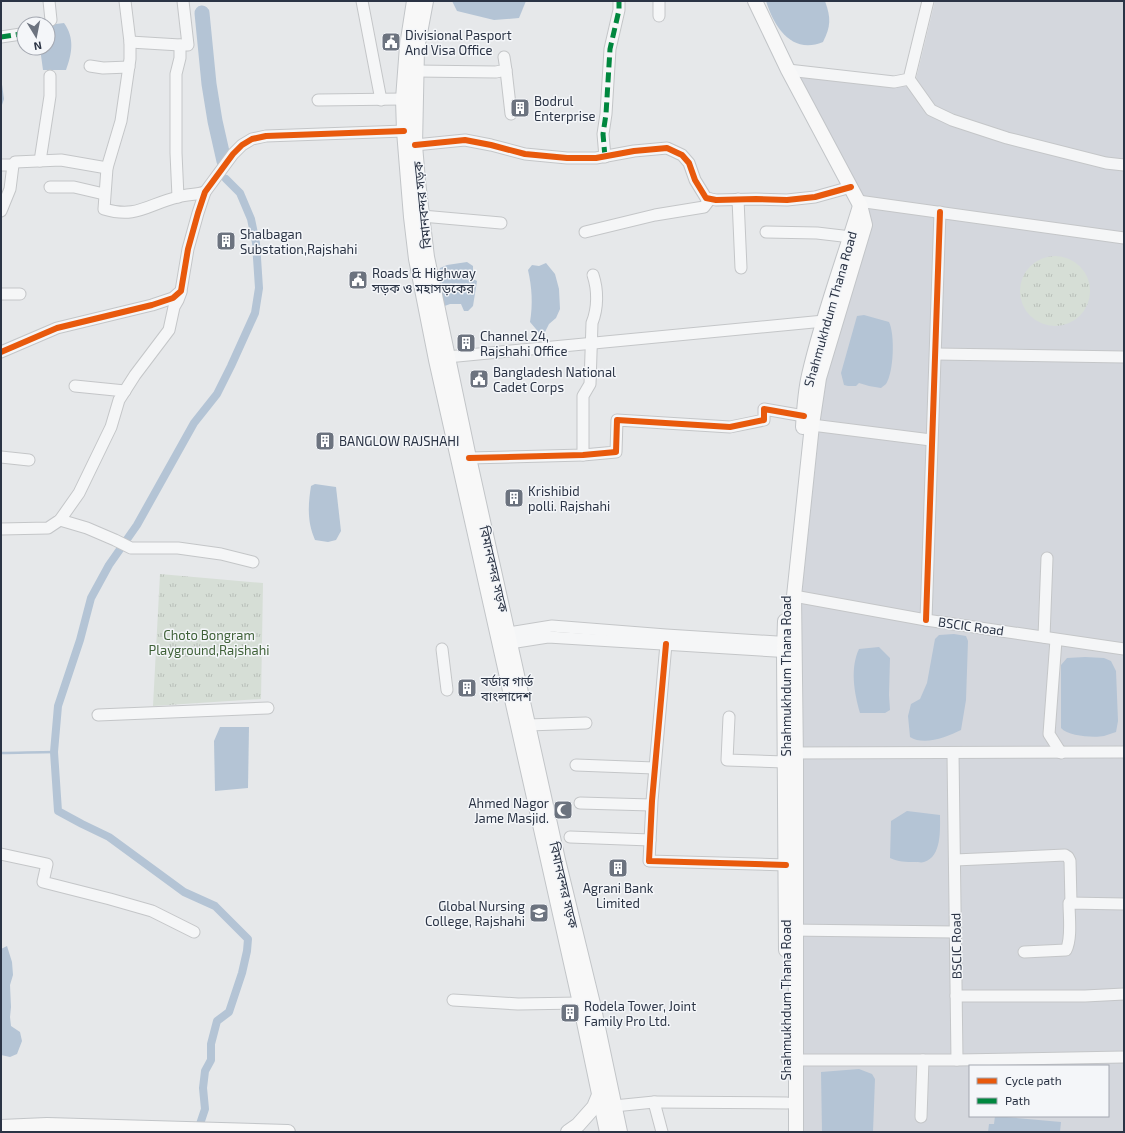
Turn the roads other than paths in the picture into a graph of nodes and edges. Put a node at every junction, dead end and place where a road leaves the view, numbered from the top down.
1 (49, 1) edge
2 (125, 1) edge
3 (183, 1) edge
4 (362, 1) edge
5 (414, 1) edge
6 (426, 1) edge
7 (619, 1) edge
8 (659, 1) edge
9 (755, 1) edge
10 (928, 1) edge
11 (50, 16) edge
12 (659, 16) dead end
13 (16, 35) edge
14 (1, 37) edge
15 (130, 42) junction
16 (180, 45) junction
17 (504, 57) dead end
18 (90, 66) dead end
19 (129, 67) junction
20 (416, 70) junction
21 (506, 70) junction
22 (788, 70) junction
23 (50, 76) dead end
24 (909, 79) junction
25 (404, 98) junction
26 (318, 100) dead end
27 (381, 100) junction
28 (511, 114) dead end
29 (404, 132) junction
30 (415, 145) junction
31 (605, 157) junction
32 (40, 161) junction
33 (1, 165) edge
34 (13, 165) junction
35 (1124, 165) edge
36 (107, 168) junction
37 (50, 187) dead end
38 (851, 187) junction
39 (205, 192) junction
40 (104, 194) junction
41 (178, 196) junction
42 (710, 199) junction
43 (738, 200) junction
44 (859, 203) junction
45 (1, 211) edge
46 (940, 212) junction
47 (422, 216) junction
48 (501, 223) dead end
49 (585, 232) dead end
50 (766, 232) dead end
51 (851, 237) junction
52 (1124, 238) edge
53 (741, 268) dead end
54 (593, 275) dead end
55 (181, 291) junction
56 (1, 294) edge
57 (20, 294) dead end
58 (824, 321) junction
59 (592, 343) junction
60 (1, 352) edge
61 (936, 354) junction
62 (447, 357) junction
63 (1124, 357) edge
64 (75, 386) dead end
65 (125, 391) junction
66 (808, 421) junction
67 (931, 440) junction
68 (583, 455) junction
69 (1, 457) edge
70 (469, 458) junction
71 (29, 460) dead end
72 (60, 520) junction
73 (1, 529) edge
74 (1047, 558) dead end
75 (253, 562) dead end
76 (491, 579) junction
77 (794, 596) junction
78 (926, 620) junction
79 (1044, 637) junction
80 (509, 638) junction
81 (1056, 640) junction
82 (666, 644) junction
83 (789, 647) junction
84 (442, 649) dead end
85 (1124, 649) edge
86 (447, 690) dead end
87 (268, 708) dead end
88 (98, 715) dead end
89 (729, 717) dead end
90 (586, 723) dead end
91 (528, 725) junction
92 (1124, 752) edge
93 (953, 753) junction
94 (1060, 753) junction
95 (789, 756) junction
96 (576, 765) dead end
97 (654, 768) junction
98 (580, 803) dead end
99 (652, 805) junction
100 (570, 837) dead end
101 (650, 840) junction
102 (1, 854) edge
103 (955, 860) junction
104 (786, 866) junction
105 (1071, 903) junction
106 (1124, 904) edge
107 (791, 930) junction
108 (194, 932) dead end
109 (956, 932) junction
110 (1024, 952) dead end
111 (1124, 994) edge
112 (956, 996) junction
113 (453, 1000) dead end
114 (580, 1003) junction
115 (1124, 1057) edge
116 (791, 1060) junction
117 (923, 1060) junction
118 (957, 1060) junction
119 (599, 1095) junction
120 (654, 1102) junction
121 (787, 1103) junction
122 (614, 1106) junction
123 (921, 1117) dead end
124 (1, 1127) edge
125 (288, 1132) edge
126 (568, 1132) edge
127 (607, 1132) edge
128 (620, 1132) edge
129 (662, 1132) edge
130 (787, 1132) edge
131 (796, 1132) edge

1 - 11 street
2 - 15 street
3 - 16 street
4 - 27 street
5 - 25 main road, বিমানবন্দর সড়ক
6 - 20 main road, বিমানবন্দর সড়ক
7 - 31 street
8 - 12 street
9 - 22 main road, Shahmukhdum Thana Road
10 - 24 street
13 - 14 street
15 - 16 street
15 - 19 street
16 - 41 street
17 - 21 street
18 - 19 street
19 - 36 street
20 - 21 street
20 - 30 main road, বিমানবন্দর সড়ক
21 - 28 street
22 - 24 street
22 - 38 main road, Shahmukhdum Thana Road
23 - 32 street
24 - 35 street
25 - 27 street
25 - 29 main road, বিমানবন্দর সড়ক
26 - 27 street
29 - 39 street
29 - 76 main road, বিমানবন্দর সড়ক
30 - 31 street
30 - 47 main road, বিমানবন্দর সড়ক
31 - 42 street
32 - 34 street
32 - 36 street
33 - 34 street
34 - 45 street
36 - 40 street
37 - 40 street
38 - 43 street
38 - 44 main road, Shahmukhdum Thana Road
39 - 41 street
39 - 55 street
40 - 41 street
42 - 43 street
42 - 49 street
43 - 53 street
44 - 46 street
44 - 51 main road, Shahmukhdum Thana Road
44 - 66 main road, Shahmukhdum Thana Road
46 - 52 street
46 - 61 street
47 - 48 street
47 - 62 main road, বিমানবন্দর সড়ক
50 - 51 street
51 - 58 main road, Shahmukhdum Thana Road
54 - 59 street
55 - 60 street
55 - 65 street
56 - 57 street
58 - 59 street
58 - 66 main road, Shahmukhdum Thana Road
59 - 62 street
59 - 68 street
61 - 63 street
61 - 67 street
62 - 70 main road, বিমানবন্দর সড়ক
64 - 65 street
65 - 72 street
66 - 67 street
66 - 68 street
66 - 77 main road, Shahmukhdum Thana Road
66 - 83 main road, Shahmukhdum Thana Road
67 - 78 street
68 - 70 street
69 - 71 street
70 - 76 main road, বিমানবন্দর সড়ক
72 - 73 street
72 - 75 street
74 - 79 street
76 - 80 main road, বিমানবন্দর সড়ক
76 - 114 main road, বিমানবন্দর সড়ক
77 - 78 street, BSCIC Road
77 - 83 main road, Shahmukhdum Thana Road
78 - 79 street, BSCIC Road
79 - 81 street, BSCIC Road
80 - 82 street
80 - 83 street
80 - 91 main road, বিমানবন্দর সড়ক
81 - 85 street, BSCIC Road
81 - 94 street
82 - 83 street
82 - 97 street
83 - 95 main road, Shahmukhdum Thana Road
84 - 86 street
87 - 88 street
89 - 95 street
90 - 91 street
91 - 122 main road, বিমানবন্দর সড়ক
92 - 94 street
93 - 94 street
93 - 95 street
93 - 103 street, BSCIC Road
95 - 104 main road, Shahmukhdum Thana Road
95 - 107 main road, Shahmukhdum Thana Road
96 - 97 street
97 - 99 street
98 - 99 street
99 - 101 street
100 - 101 street
101 - 104 street
102 - 108 street
103 - 105 street
103 - 109 street, BSCIC Road
104 - 107 main road, Shahmukhdum Thana Road
105 - 106 street
105 - 110 street
107 - 109 street
107 - 116 main road, Shahmukhdum Thana Road
109 - 112 street, BSCIC Road
111 - 112 street, BSCIC Road
112 - 118 street, BSCIC Road
113 - 114 street
114 - 119 main road, বিমানবন্দর সড়ক
115 - 118 street
116 - 117 street
116 - 121 main road, Shahmukhdum Thana Road
116 - 131 main road, Shahmukhdum Thana Road
117 - 118 street
117 - 123 street
119 - 126 main road
119 - 127 main road, বিমানবন্দর সড়ক
120 - 121 street
120 - 122 street
120 - 129 street
121 - 130 main road, Shahmukhdum Thana Road
122 - 128 main road, বিমানবন্দর সড়ক
124 - 125 main road

